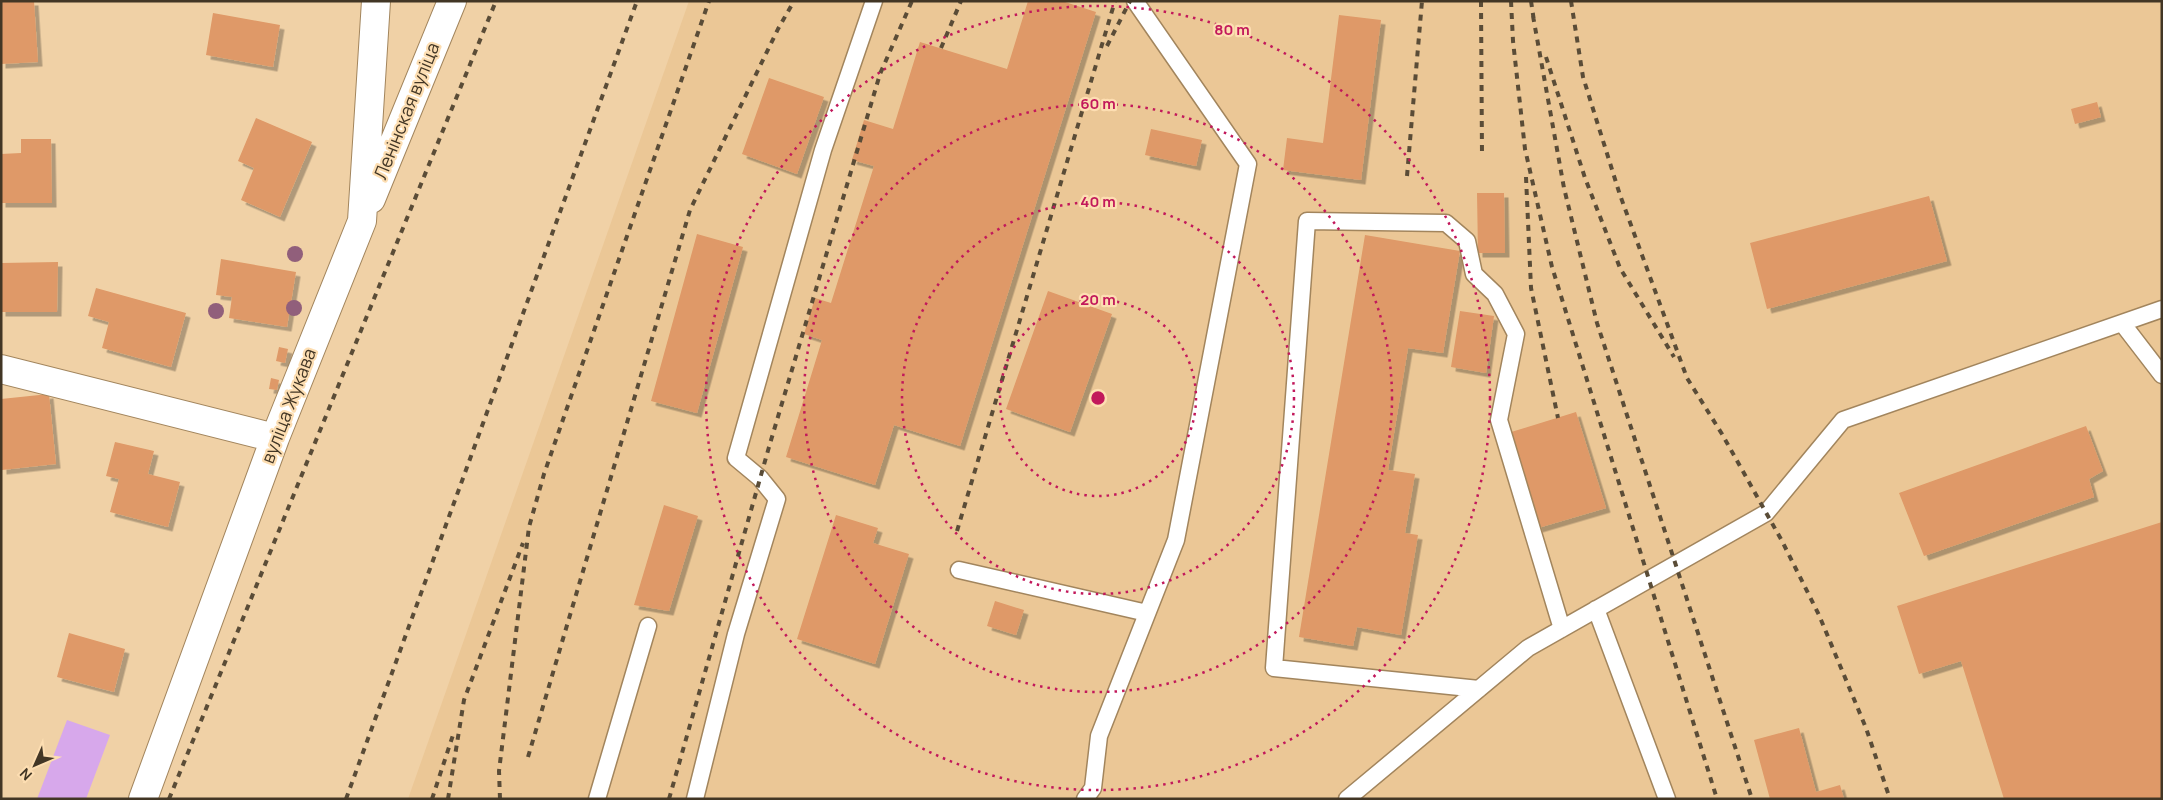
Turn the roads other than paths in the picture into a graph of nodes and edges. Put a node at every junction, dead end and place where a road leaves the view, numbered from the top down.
1 (376, 1) edge
2 (452, 1) edge
3 (874, 1) edge
4 (1135, 1) edge
5 (362, 221) junction
6 (2162, 309) edge
7 (2122, 323) junction
8 (1, 369) edge
9 (2162, 375) edge
10 (275, 438) junction
11 (960, 570) dead end
12 (1596, 609) junction
13 (1147, 614) junction
14 (648, 626) dead end
15 (1562, 629) junction
16 (1479, 689) junction
17 (143, 799) edge
18 (597, 799) edge
19 (695, 799) edge
20 (1086, 799) edge
21 (1347, 799) edge
22 (1667, 799) edge

1 - 5 street, вуліца Жукава
2 - 5 street, Ленінская вуліца
3 - 19 lane
4 - 13 lane
5 - 10 street, вуліца Жукава
6 - 7 lane
7 - 9 lane
7 - 12 lane
8 - 10 street
10 - 17 street, вуліца Жукава
11 - 13 lane
12 - 15 lane
12 - 22 lane
13 - 20 lane
14 - 18 lane
15 - 16 lane
15 - 16 lane
16 - 21 lane

